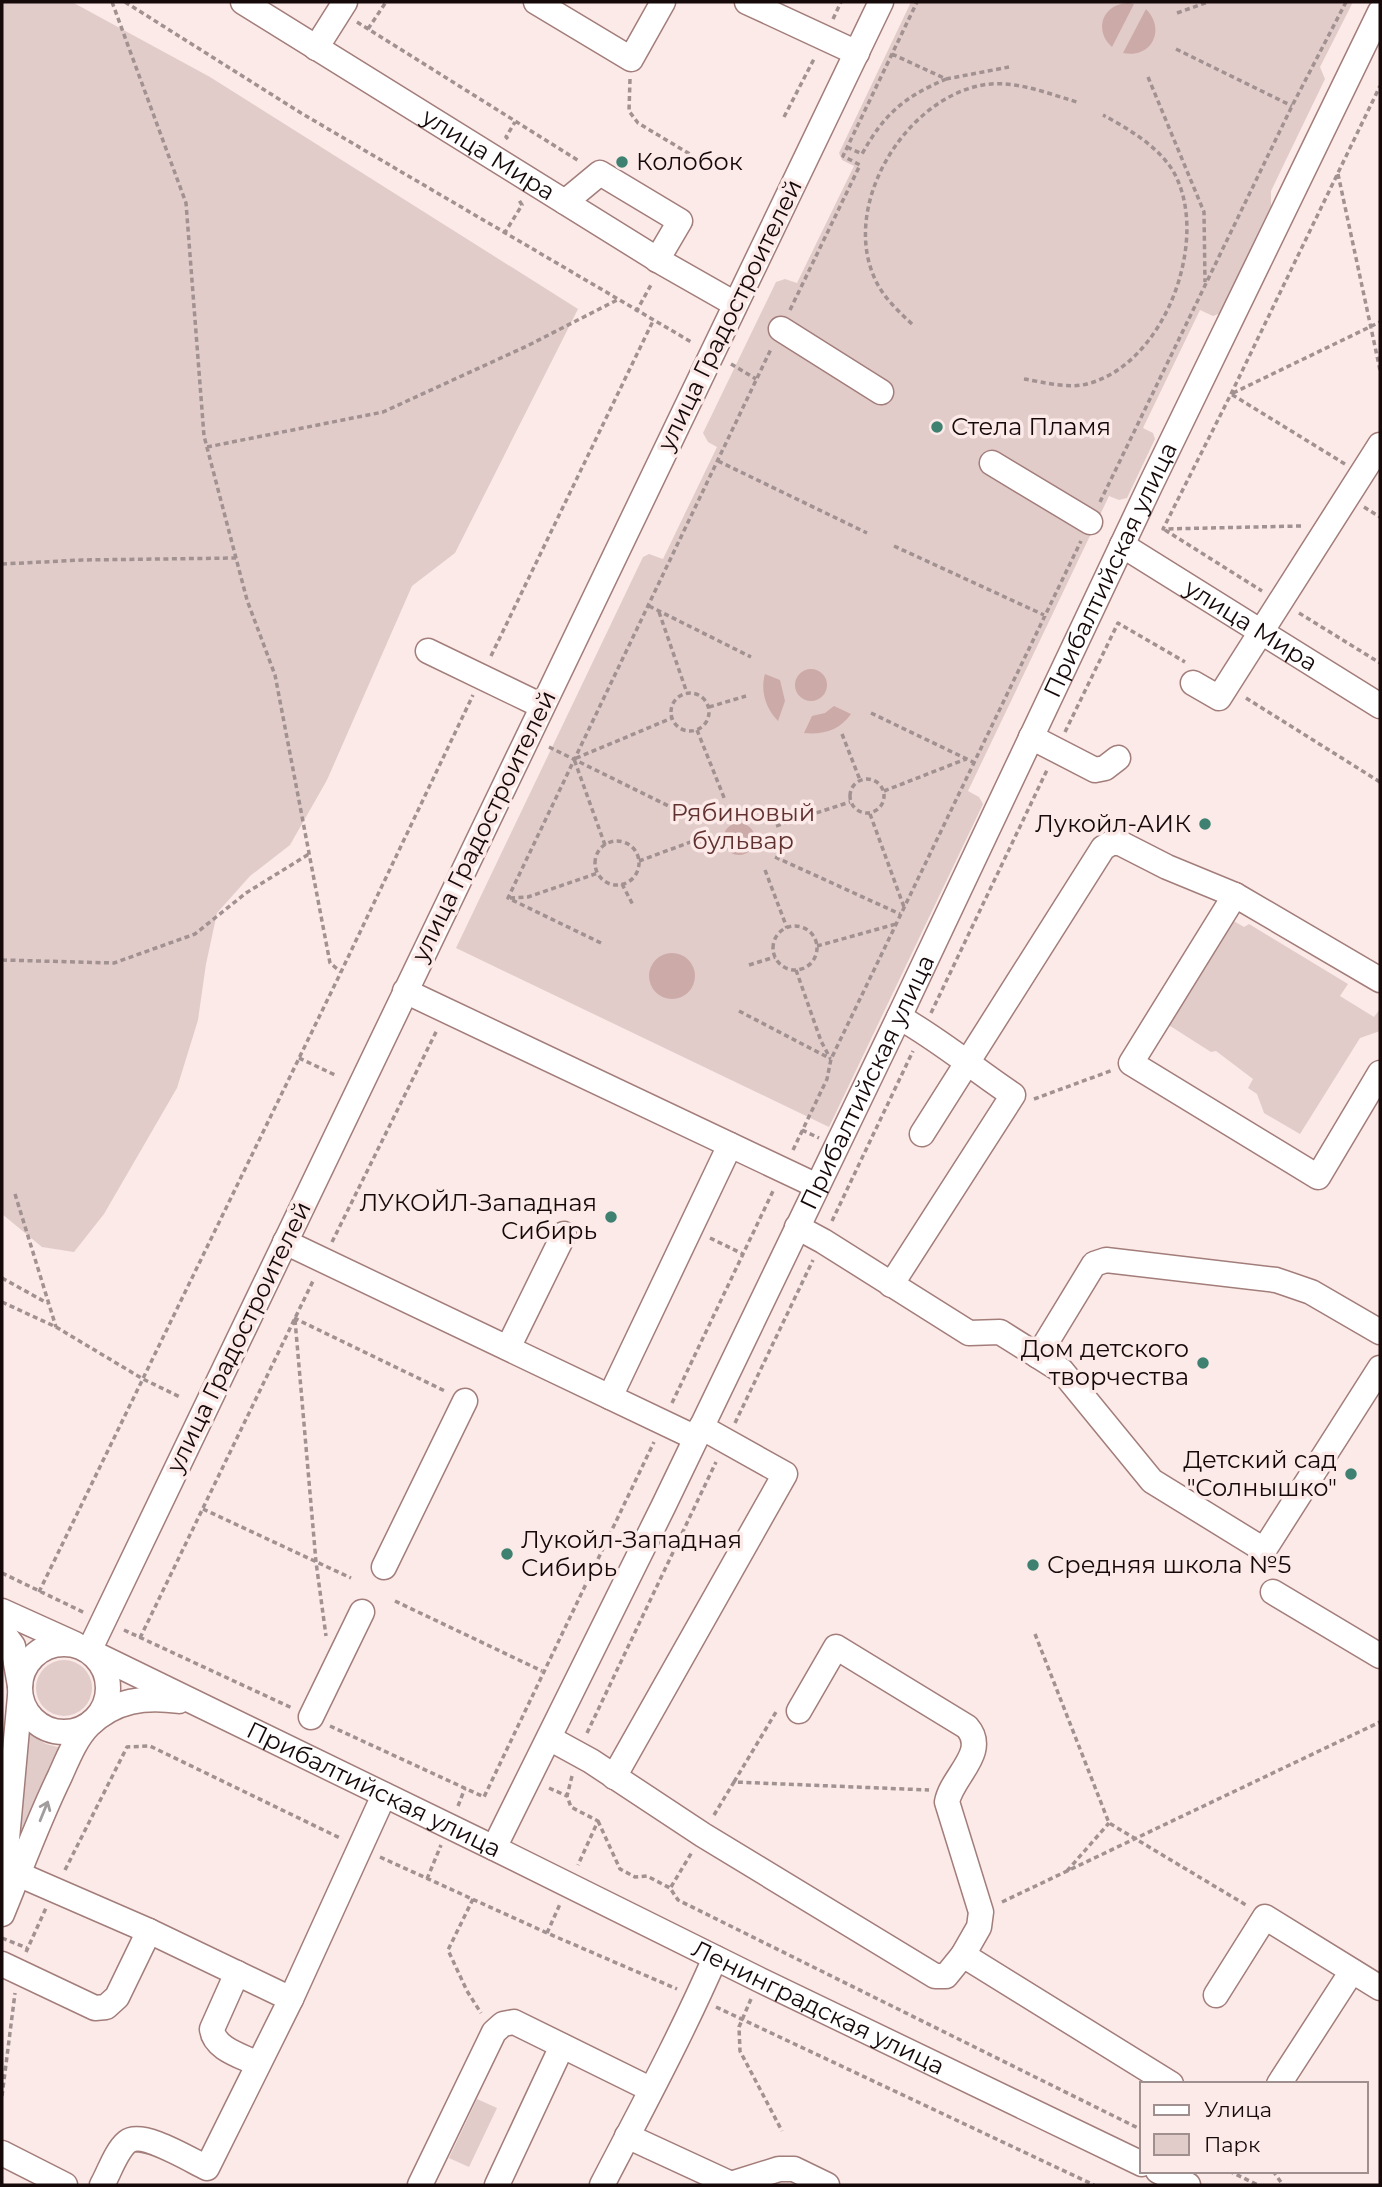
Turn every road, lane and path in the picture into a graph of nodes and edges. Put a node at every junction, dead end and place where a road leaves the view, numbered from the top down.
1 (112, 2) edge
2 (125, 2) edge
3 (243, 2) edge
4 (386, 2) edge
5 (536, 2) edge
6 (662, 2) edge
7 (747, 2) edge
8 (841, 2) edge
9 (881, 2) edge
10 (917, 2) edge
11 (1208, 2) edge
12 (1346, 2) edge
13 (342, 7) edge
14 (1380, 12) edge
15 (1177, 13) dead end
16 (368, 29) junction
17 (824, 38) junction
18 (316, 48) junction
19 (1176, 49) dead end
20 (857, 53) junction
21 (892, 54) junction
22 (631, 59) junction
23 (1009, 67) dead end
24 (1149, 77) dead end
25 (946, 79) junction
26 (1380, 86) edge
27 (1378, 94) edge
28 (1077, 102) dead end
29 (1292, 106) junction
30 (1103, 116) dead end
31 (784, 117) dead end
32 (847, 147) junction
33 (692, 156) dead end
34 (600, 173) junction
35 (1338, 173) junction
36 (565, 202) junction
37 (660, 262) junction
38 (1205, 284) junction
39 (617, 300) junction
40 (735, 304) junction
41 (636, 312) junction
42 (653, 321) junction
43 (1380, 322) edge
44 (912, 324) dead end
45 (1372, 325) junction
46 (781, 328) junction
47 (711, 353) junction
48 (1380, 370) edge
49 (756, 379) junction
50 (1024, 379) dead end
51 (881, 393) dead end
52 (1231, 394) junction
53 (1380, 445) edge
54 (207, 447) junction
55 (718, 461) junction
56 (992, 463) dead end
57 (1360, 473) junction
58 (1090, 522) junction
59 (1328, 525) junction
60 (867, 533) dead end
61 (1122, 545) junction
62 (894, 546) dead end
63 (236, 558) junction
64 (2, 564) edge
65 (649, 606) junction
66 (658, 610) junction
67 (1045, 615) junction
68 (1260, 632) junction
69 (428, 651) dead end
70 (751, 657) dead end
71 (1192, 674) joint
72 (481, 676) junction
73 (1226, 686) junction
74 (687, 693) junction
75 (746, 696) dead end
76 (541, 706) junction
77 (1380, 706) edge
78 (709, 708) junction
79 (871, 713) dead end
80 (672, 718) junction
81 (697, 730) junction
82 (842, 734) dead end
83 (1031, 737) junction
84 (549, 747) dead end
85 (1056, 751) junction
86 (1118, 758) dead end
87 (574, 759) junction
88 (973, 762) junction
89 (860, 780) junction
90 (1380, 782) edge
91 (884, 791) junction
92 (725, 800) dead end
93 (850, 802) junction
94 (870, 814) junction
95 (701, 822) dead end
96 (776, 826) dead end
97 (696, 840) dead end
98 (605, 845) junction
99 (309, 854) junction
100 (775, 857) dead end
101 (639, 861) junction
102 (765, 870) dead end
103 (598, 873) junction
104 (622, 884) junction
105 (1235, 895) junction
106 (508, 898) junction
107 (633, 905) dead end
108 (904, 907) junction
109 (900, 914) junction
110 (896, 923) junction
111 (787, 928) junction
112 (601, 943) dead end
113 (817, 947) junction
114 (775, 957) junction
115 (2, 960) edge
116 (750, 965) dead end
117 (796, 970) junction
118 (341, 972) junction
119 (1380, 979) edge
120 (405, 991) junction
121 (447, 1010) junction
122 (739, 1010) dead end
123 (899, 1017) junction
124 (923, 1031) junction
125 (299, 1058) junction
126 (831, 1059) junction
127 (967, 1063) junction
128 (1131, 1063) junction
129 (1380, 1073) edge
130 (335, 1075) dead end
131 (1013, 1095) junction
132 (922, 1134) dead end
133 (730, 1144) junction
134 (783, 1170) junction
135 (817, 1186) junction
136 (15, 1194) dead end
137 (797, 1227) junction
138 (564, 1234) dead end
139 (822, 1241) junction
140 (285, 1242) junction
141 (323, 1260) junction
142 (2, 1278) edge
143 (891, 1285) junction
144 (2, 1302) edge
145 (49, 1304) junction
146 (295, 1318) junction
147 (56, 1327) junction
148 (1380, 1332) edge
149 (508, 1348) junction
150 (1038, 1356) junction
151 (1380, 1368) edge
152 (143, 1379) junction
153 (180, 1396) dead end
154 (610, 1397) junction
155 (465, 1401) joint
156 (663, 1423) junction
157 (698, 1433) junction
158 (727, 1440) junction
159 (203, 1509) junction
160 (316, 1562) junction
161 (384, 1567) dead end
162 (2, 1573) edge
163 (351, 1578) dead end
164 (40, 1592) junction
165 (1273, 1592) dead end
166 (395, 1601) dead end
167 (2, 1611) edge
168 (362, 1612) dead end
169 (104, 1621) junction
170 (2, 1631) edge
171 (1035, 1634) dead end
172 (326, 1639) dead end
173 (84, 1649) junction
174 (1380, 1656) edge
175 (542, 1672) junction
176 (20, 1691) junction
177 (193, 1703) junction
178 (799, 1711) joint
179 (312, 1717) dead end
180 (1380, 1722) edge
181 (90, 1724) junction
182 (549, 1738) junction
183 (150, 1746) dead end
184 (578, 1753) junction
185 (614, 1777) junction
186 (734, 1782) junction
187 (949, 1791) junction
188 (384, 1795) junction
189 (484, 1797) dead end
190 (598, 1821) junction
191 (1110, 1823) junction
192 (703, 1835) junction
193 (1136, 1839) junction
194 (361, 1848) junction
195 (495, 1848) junction
196 (1064, 1874) junction
197 (8, 1878) edge
198 (569, 1885) junction
199 (670, 1888) junction
200 (473, 1899) junction
201 (981, 1912) junction
202 (2, 1914) edge
203 (1265, 1917) junction
204 (149, 1931) junction
205 (547, 1933) junction
206 (2, 1938) edge
207 (27, 1948) dead end
208 (775, 1948) junction
209 (963, 1955) junction
210 (715, 1958) junction
211 (2, 1964) edge
212 (1352, 1971) junction
213 (237, 1973) junction
214 (760, 1980) junction
215 (1380, 1988) edge
216 (1216, 1995) dead end
217 (698, 1998) junction
218 (291, 1999) junction
219 (742, 2019) junction
220 (494, 2032) junction
221 (562, 2046) junction
222 (258, 2064) junction
223 (1168, 2082) edge
224 (1280, 2082) edge
225 (650, 2089) junction
226 (1140, 2129) edge
227 (782, 2131) dead end
228 (627, 2136) junction
229 (2, 2153) edge
230 (1140, 2163) edge
231 (1162, 2173) edge
232 (1233, 2173) edge
233 (203, 2177) edge
234 (65, 2185) edge
235 (102, 2185) edge
236 (420, 2185) edge
237 (497, 2185) edge
238 (603, 2185) edge
239 (827, 2185) edge
240 (1094, 2185) edge
241 (1188, 2185) edge
242 (1258, 2185) edge

1 - 54 path
2 - 39 path
3 - 18 street, улица Мира
4 - 16 path
5 - 22 street
6 - 22 street
7 - 17 street
8 - 17 path
9 - 20 street, улица Градостроителей
10 - 21 path
11 - 15 path
12 - 29 path
13 - 16 path
13 - 18 street
14 - 61 street, Прибалтийская улица
16 - 34 path
17 - 20 street
17 - 31 path
18 - 36 street, улица Мира
19 - 29 path
20 - 40 street, улица Градостроителей
21 - 25 path
21 - 32 path
22 - 33 path
23 - 25 path
24 - 38 path
25 - 32 path
26 - 27 path
27 - 35 path
28 - 44 path
29 - 38 path
30 - 50 path
32 - 46 path
34 - 36 street
34 - 37 street
35 - 45 path
35 - 52 path
36 - 37 street, улица Мира
37 - 40 street, улица Мира
37 - 41 path
38 - 58 path
39 - 41 path
39 - 54 path
40 - 47 street, улица Градостроителей
41 - 42 path
42 - 47 path
42 - 72 path
43 - 45 path
45 - 48 path
45 - 52 path
46 - 49 path
46 - 51 street
47 - 49 path
47 - 76 street, улица Градостроителей
49 - 55 path
52 - 57 path
52 - 59 path
53 - 57 street
54 - 63 path
55 - 60 path
55 - 65 path
56 - 58 street
57 - 59 street
58 - 67 path
59 - 68 street
61 - 68 street, улица Мира
61 - 83 street, Прибалтийская улица
62 - 67 path
63 - 64 path
63 - 99 path
65 - 66 path
65 - 87 path
66 - 70 path
66 - 74 path
67 - 88 path
68 - 73 street
68 - 77 street, улица Мира
69 - 72 street
71 - 73 street
71 - 85 path
72 - 76 street
72 - 118 path
73 - 90 path
74 - 78 path
74 - 80 path
75 - 78 path
76 - 120 street, улица Градостроителей
78 - 81 path
79 - 88 path
80 - 81 path
80 - 87 path
81 - 92 path
82 - 89 path
83 - 85 street
83 - 123 street, Прибалтийская улица
84 - 87 path
85 - 86 street
85 - 124 path
87 - 95 path
87 - 98 path
87 - 106 path
88 - 91 path
88 - 108 path
89 - 91 path
89 - 93 path
91 - 94 path
93 - 94 path
93 - 96 path
94 - 108 path
97 - 101 path
98 - 101 path
98 - 103 path
99 - 115 path
99 - 118 path
100 - 109 path
101 - 104 path
102 - 111 path
103 - 104 path
103 - 106 path
104 - 107 path
105 - 119 street
105 - 127 street
105 - 128 street
106 - 112 path
108 - 109 path
109 - 110 path
110 - 113 path
110 - 126 path
111 - 113 path
111 - 114 path
113 - 117 path
114 - 116 path
114 - 117 path
117 - 126 path
118 - 125 path
120 - 121 street
120 - 140 street, улица Градостроителей
121 - 133 street
121 - 141 path
122 - 126 path
123 - 124 street
123 - 135 street, Прибалтийская улица
124 - 127 street
124 - 139 path
125 - 130 path
125 - 152 path
126 - 134 path
127 - 131 street
127 - 132 street
128 - 129 street
128 - 131 path
131 - 143 street
133 - 134 street
133 - 154 street
134 - 135 street
134 - 156 path
135 - 137 street, Прибалтийская улица
136 - 145 path
137 - 139 street
137 - 157 street, Прибалтийская улица
138 - 149 street
139 - 143 street
139 - 158 path
140 - 141 street
140 - 169 street, улица Градостроителей
141 - 146 path
141 - 149 street
142 - 145 path
143 - 150 street
144 - 147 path
145 - 147 path
146 - 155 path
146 - 159 path
146 - 160 path
147 - 152 path
148 - 150 street
149 - 154 street
150 - 151 street
152 - 153 path
152 - 164 path
154 - 156 street
155 - 161 street
156 - 157 street
156 - 175 path
157 - 158 street
157 - 182 street, Прибалтийская улица
158 - 184 path
158 - 185 street
159 - 160 path
159 - 169 path
160 - 163 path
160 - 172 path
162 - 164 path
164 - 169 path
165 - 174 street
166 - 175 path
167 - 173 street, Прибалтийская улица
168 - 179 street
169 - 173 street, улица Градостроителей
170 - 176 street
171 - 191 path
173 - 176 street
173 - 177 street, Прибалтийская улица
173 - 181 street
175 - 189 path
176 - 181 street
176 - 197 street, Прибалтийская улица
177 - 181 street, Прибалтийская улица
177 - 188 street, Прибалтийская улица
178 - 186 path
178 - 187 street
180 - 193 path
197 -> 181 street, Прибалтийская улица
182 - 184 street
182 - 195 street, Прибалтийская улица
183 - 194 path
184 - 185 street
184 - 190 path
185 - 192 street
186 - 187 path
186 - 192 path
187 - 201 street
188 - 194 street
188 - 195 street, Прибалтийская улица
190 - 198 path
190 - 199 path
191 - 193 path
191 - 196 path
192 - 199 path
192 - 209 street
193 - 196 path
193 - 203 path
194 - 200 path
194 - 218 street
195 - 198 street, Ленинградская улица
196 - 201 path
197 - 202 street, Прибалтийская улица
197 - 204 street
198 - 205 path
198 - 210 street, Ленинградская улица
199 - 208 path
200 - 205 path
200 - 220 path
201 - 209 street
203 - 212 street
203 - 216 street
204 - 211 street
204 - 213 street
205 - 217 path
206 - 207 path
208 - 214 path
208 - 226 path
209 - 223 street
210 - 214 street, Ленинградская улица
210 - 217 street
212 - 215 street
212 - 224 street
213 - 218 street
213 - 222 street
214 - 219 path
214 - 230 street, Ленинградская улица
217 - 219 path
217 - 225 street
218 - 222 street
219 - 227 path
219 - 240 path
220 - 221 street
220 - 236 street
221 - 225 street
221 - 237 street
222 - 233 street
225 - 228 street
228 - 238 street
228 - 239 street
229 - 234 street
231 - 241 street
232 - 242 path
233 - 235 street

